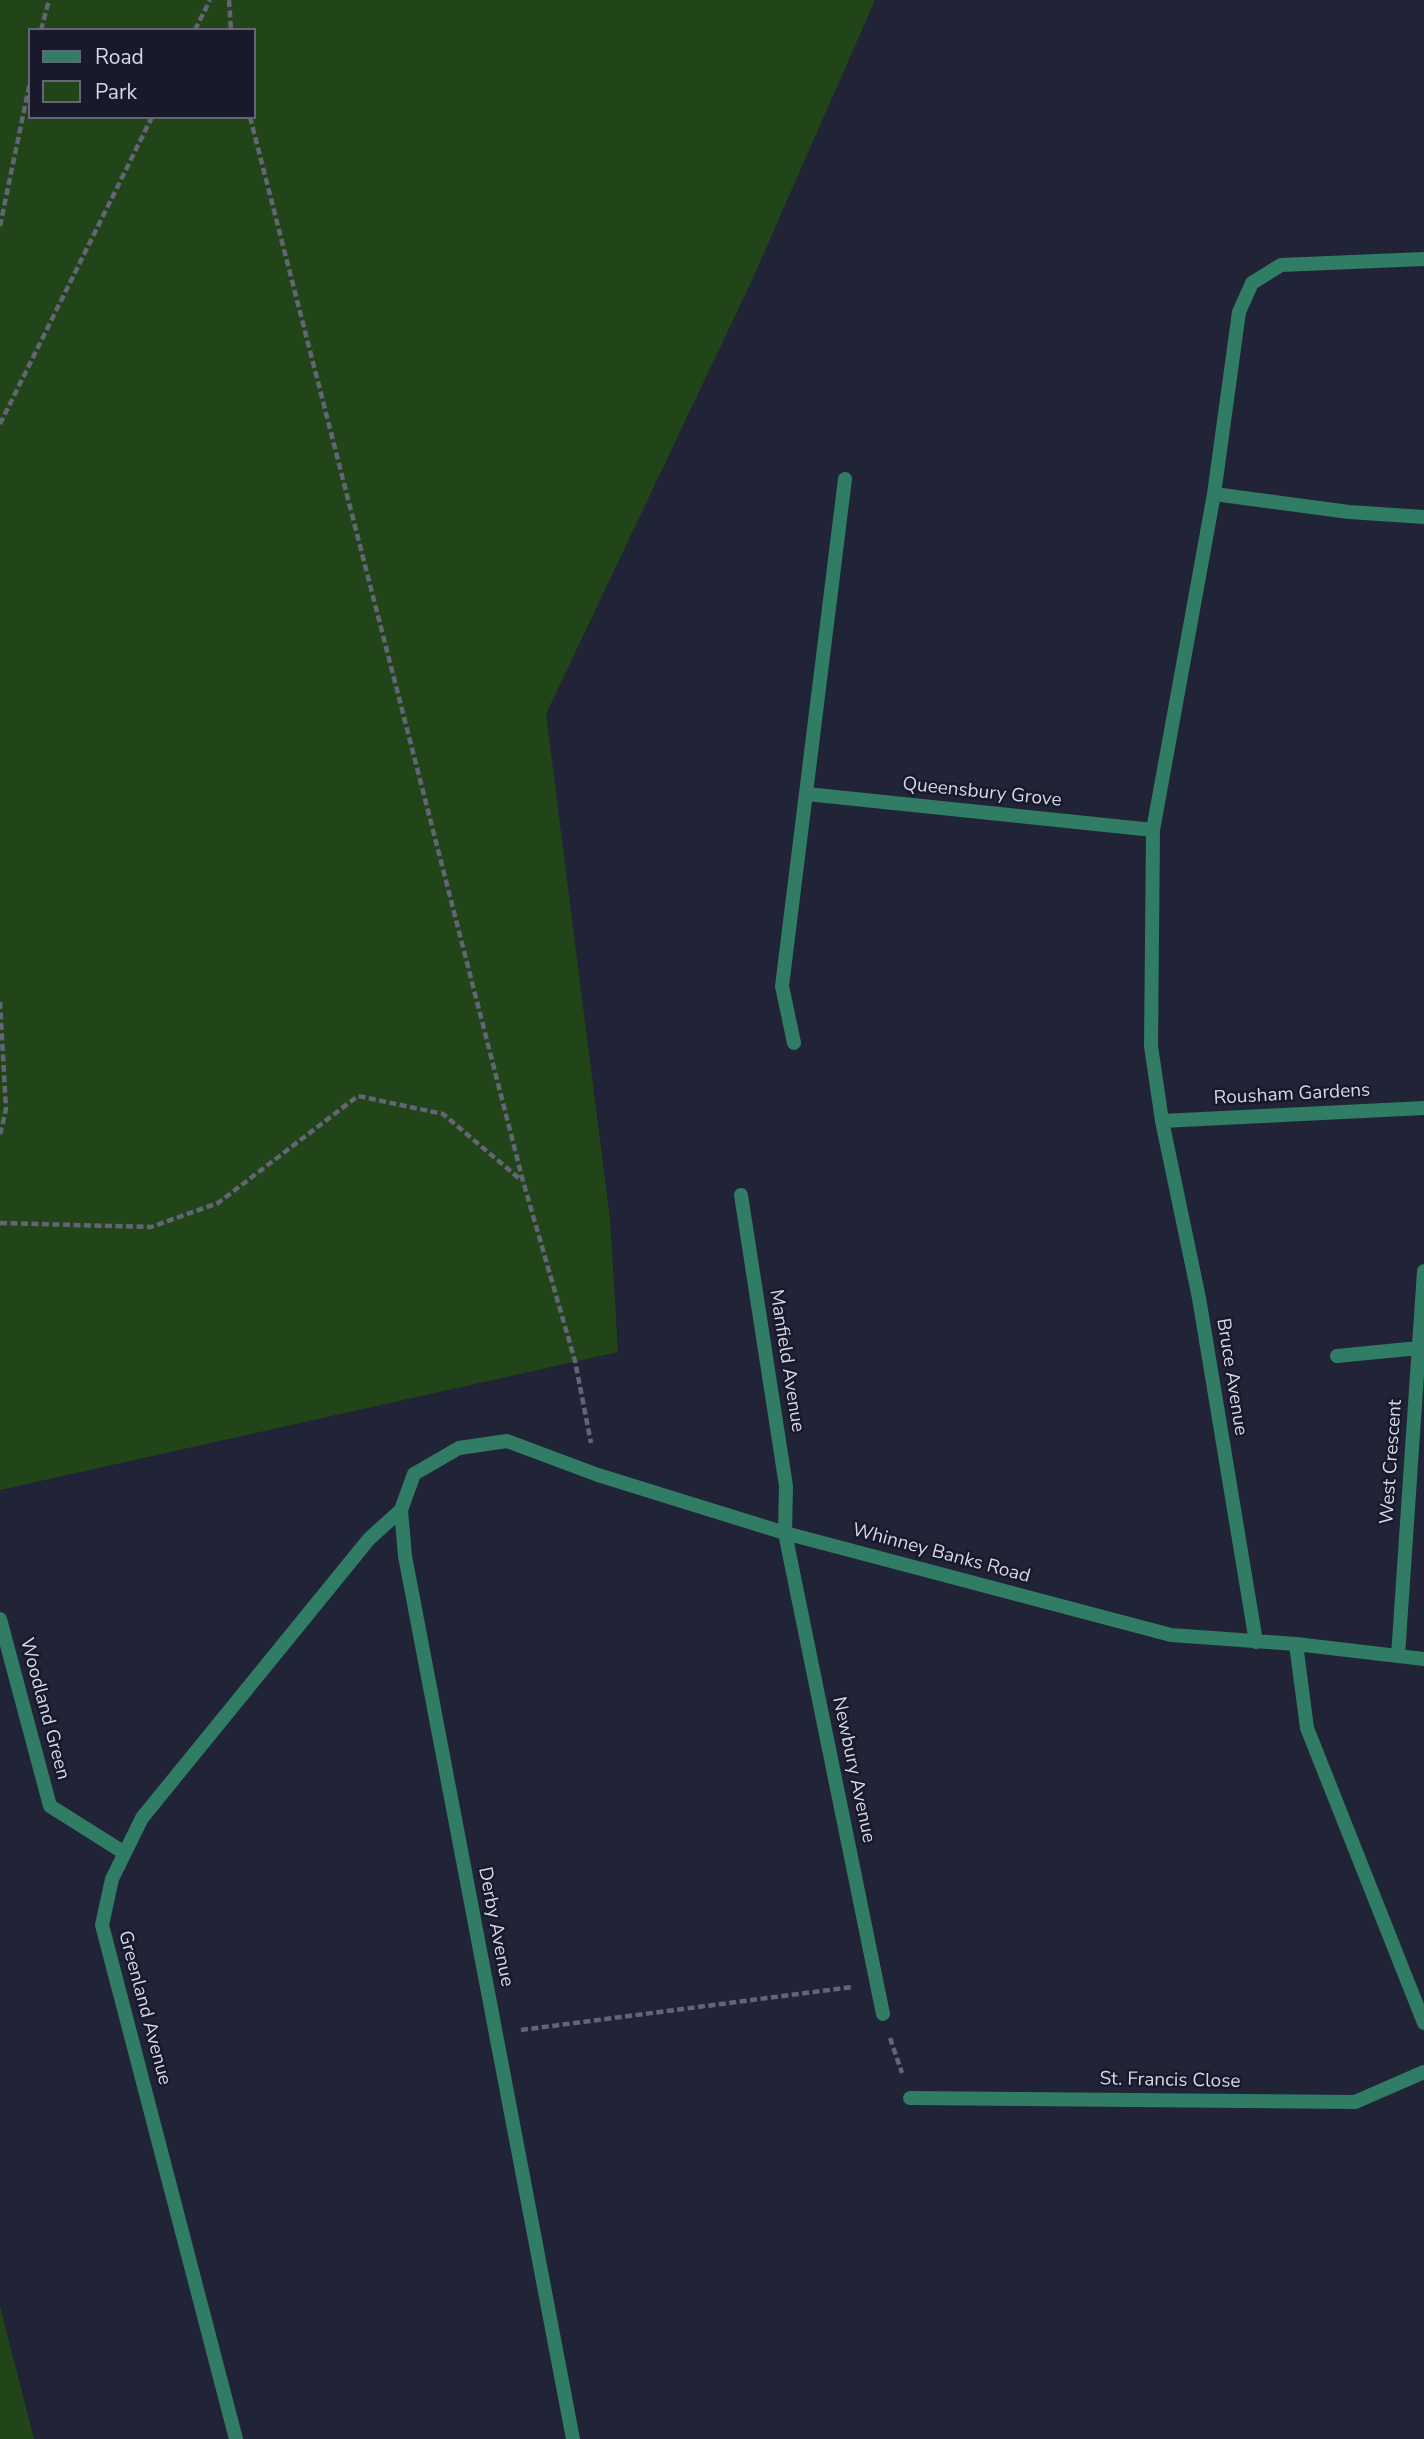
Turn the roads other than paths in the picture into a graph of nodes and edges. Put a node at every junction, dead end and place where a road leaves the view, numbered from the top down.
1 (1424, 259) edge
2 (845, 479) dead end
3 (1214, 494) junction
4 (1424, 517) edge
5 (807, 794) junction
6 (1153, 830) junction
7 (794, 1043) dead end
8 (1424, 1108) edge
9 (1161, 1121) junction
10 (741, 1195) dead end
11 (1424, 1271) edge
12 (1419, 1348) junction
13 (1338, 1356) dead end
14 (459, 1448) joint
15 (401, 1510) junction
16 (785, 1533) junction
17 (0, 1619) edge
18 (1256, 1642) junction
19 (1296, 1644) junction
20 (1398, 1656) junction
21 (1424, 1659) edge
22 (123, 1852) junction
23 (883, 2014) road end
24 (1424, 2023) edge
25 (1424, 2072) edge
26 (910, 2098) road end
27 (236, 2439) edge
28 (573, 2439) edge

1 - 3 street, Bruce Avenue
2 - 5 street
3 - 4 street
3 - 6 street, Bruce Avenue
5 - 6 street, Queensbury Grove
5 - 7 street
6 - 9 street, Bruce Avenue
8 - 9 street, Rousham Gardens
9 - 18 street, Bruce Avenue
10 - 16 street, Manfield Avenue
11 - 12 street, West Crescent
12 - 13 street
12 - 20 street, West Crescent
14 - 15 street, Derby Avenue
14 - 16 street, Whinney Banks Road
15 - 22 street, Greenland Avenue
15 - 28 street, Derby Avenue
16 - 18 street, Whinney Banks Road
16 - 23 street, Newbury Avenue
17 - 22 street, Woodland Green
18 - 19 street, Whinney Banks Road
19 - 20 street, Whinney Banks Road
19 - 24 street
20 - 21 street, Whinney Banks Road
22 - 27 street, Greenland Avenue
25 - 26 street, St. Francis Close

